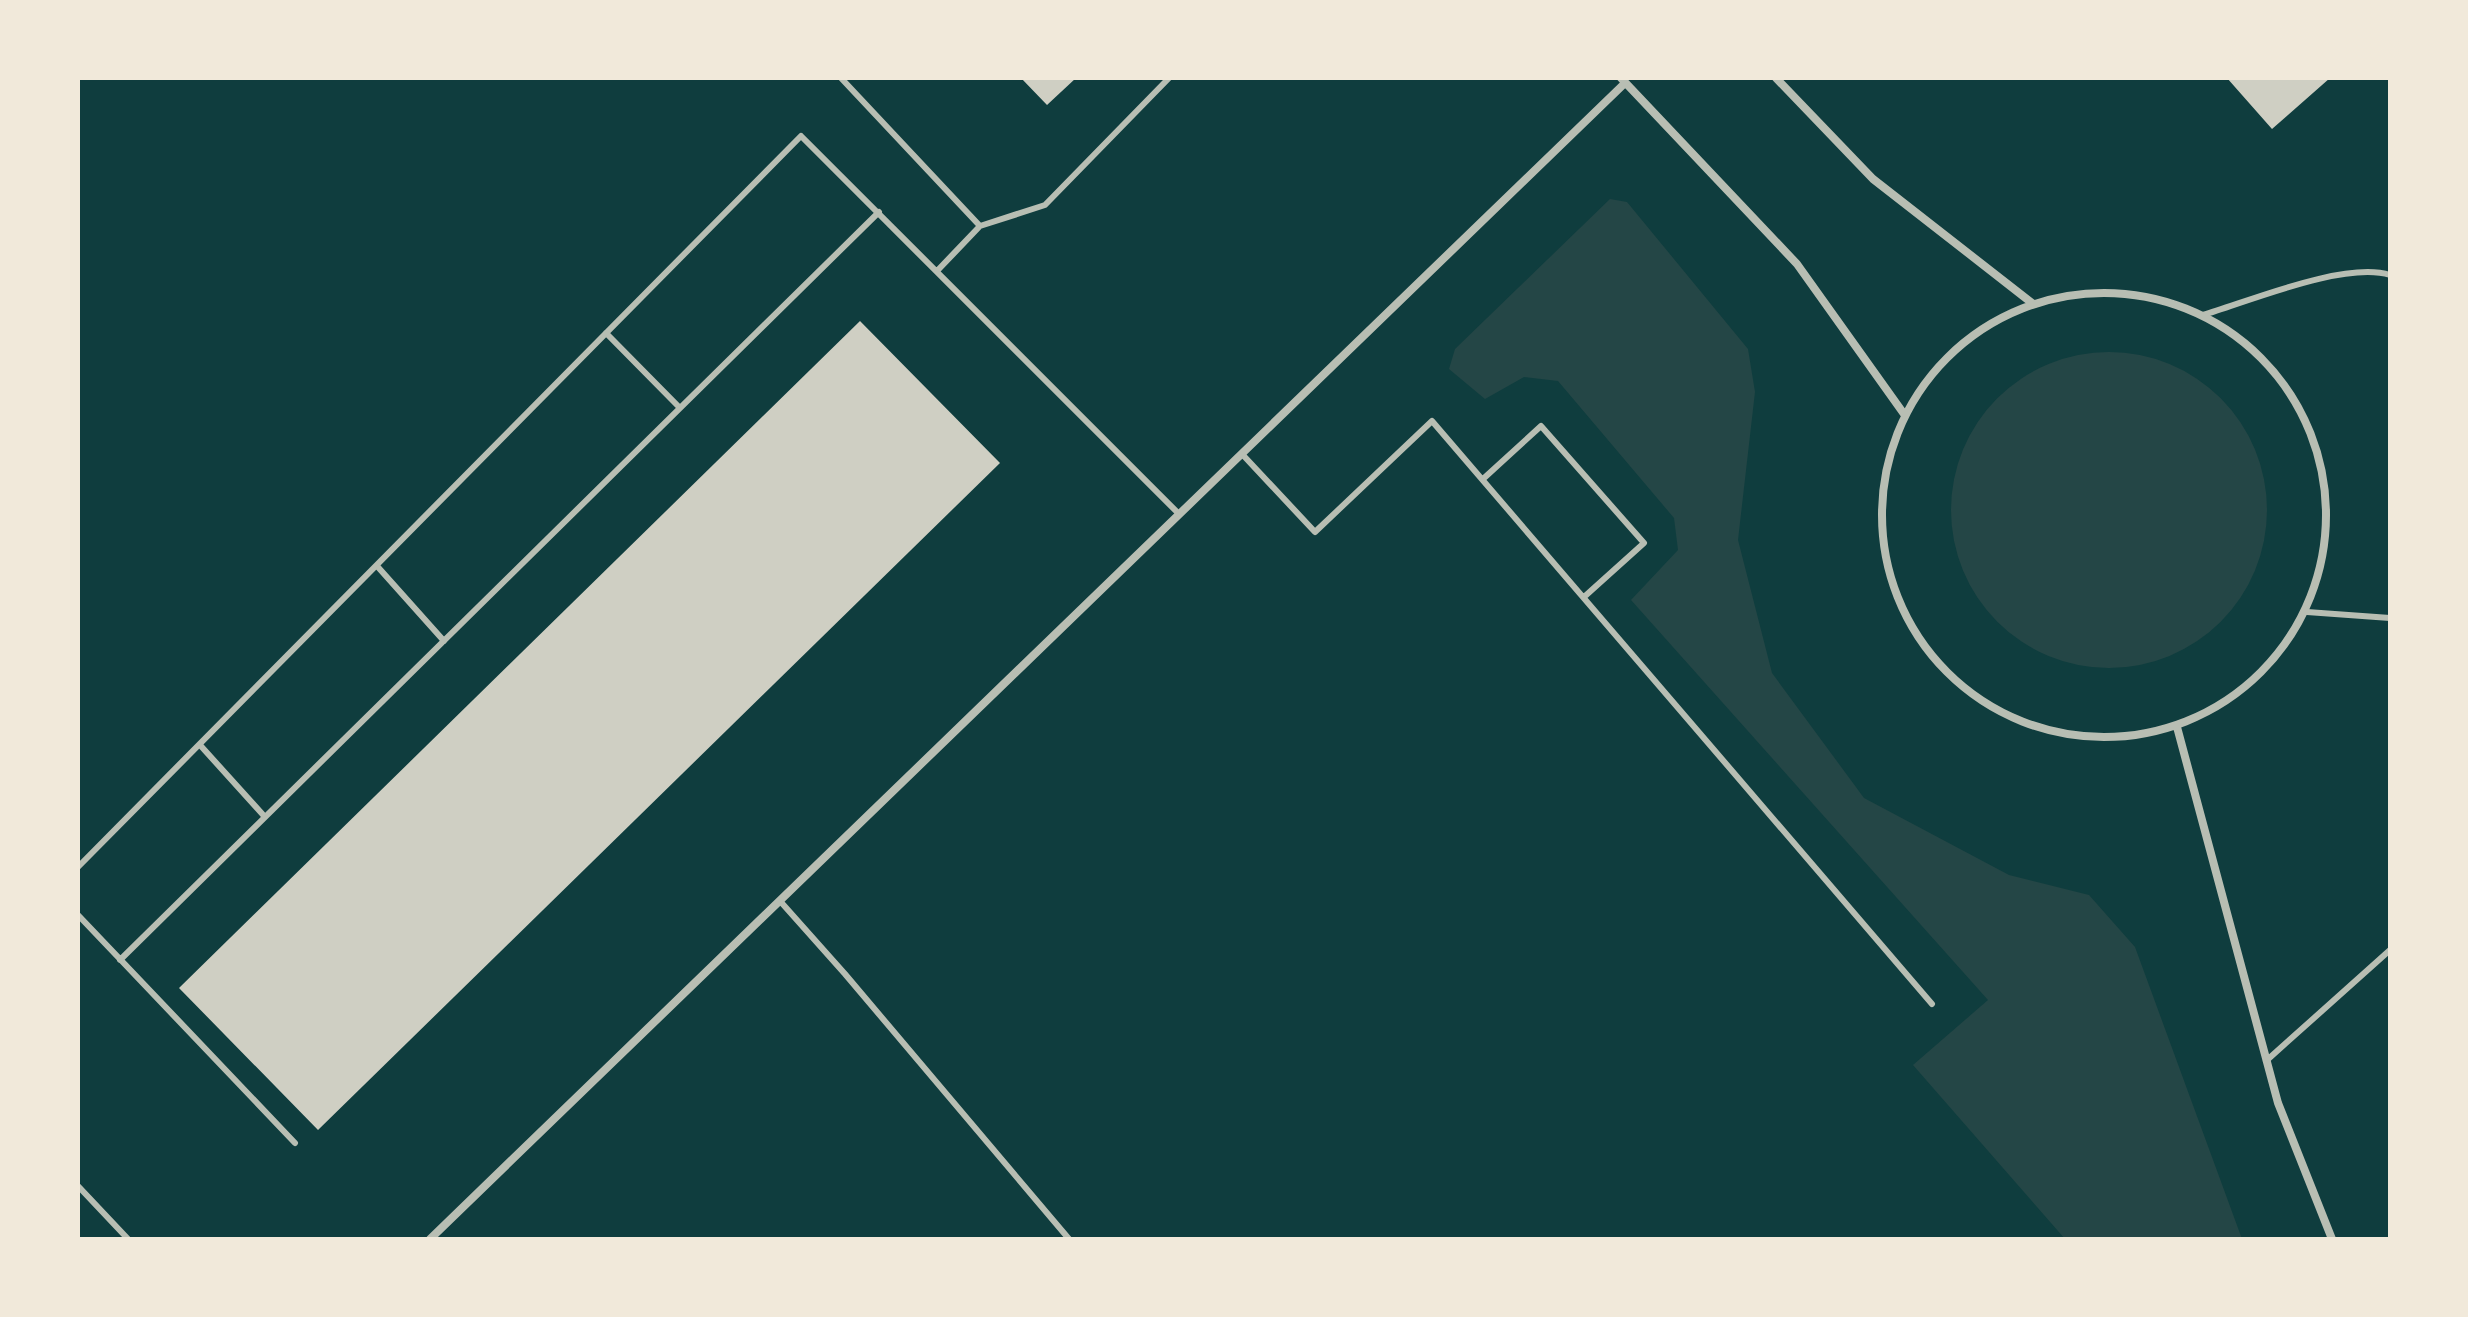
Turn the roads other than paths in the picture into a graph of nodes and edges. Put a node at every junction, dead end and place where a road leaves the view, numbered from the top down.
1 (841, 78) edge
2 (1169, 78) edge
3 (1776, 78) edge
4 (1623, 80) edge
5 (879, 212) junction
6 (980, 226) junction
7 (937, 271) junction
8 (2390, 275) edge
9 (2032, 303) junction
10 (2203, 315) junction
11 (606, 333) junction
12 (680, 408) junction
13 (1904, 414) junction
14 (1242, 454) junction
15 (1483, 479) junction
16 (1179, 514) junction
17 (377, 566) junction
18 (1584, 597) junction
19 (2307, 612) junction
20 (2390, 618) edge
21 (444, 641) junction
22 (2177, 727) junction
23 (200, 745) junction
24 (265, 817) junction
25 (78, 867) edge
26 (780, 901) junction
27 (78, 915) edge
28 (2390, 950) edge
29 (120, 960) junction
30 (1932, 1004) dead end
31 (2266, 1061) junction
32 (295, 1143) dead end
33 (78, 1186) edge
34 (128, 1239) edge
35 (430, 1239) edge
36 (1069, 1239) edge
37 (2332, 1239) edge

1 - 6 lane
2 - 6 lane
3 - 9 street
4 - 13 street
4 - 14 street
5 - 7 lane
5 - 11 lane
5 - 12 lane
6 - 7 lane
7 - 16 lane
8 - 10 lane
9 - 10 street
9 - 13 street
10 - 19 street
11 - 12 lane
11 - 17 lane
12 - 21 lane
13 - 22 street
14 - 15 lane
14 - 16 street
15 - 18 lane
15 - 18 lane
16 - 26 street
17 - 21 lane
17 - 23 lane
18 - 30 lane
19 - 20 lane
19 - 22 street
21 - 24 lane
22 - 31 street
23 - 24 lane
23 - 25 lane
24 - 29 lane
26 - 35 street
26 - 36 lane
27 - 29 lane
28 - 31 lane
29 - 32 lane
31 - 37 street
33 - 34 lane

